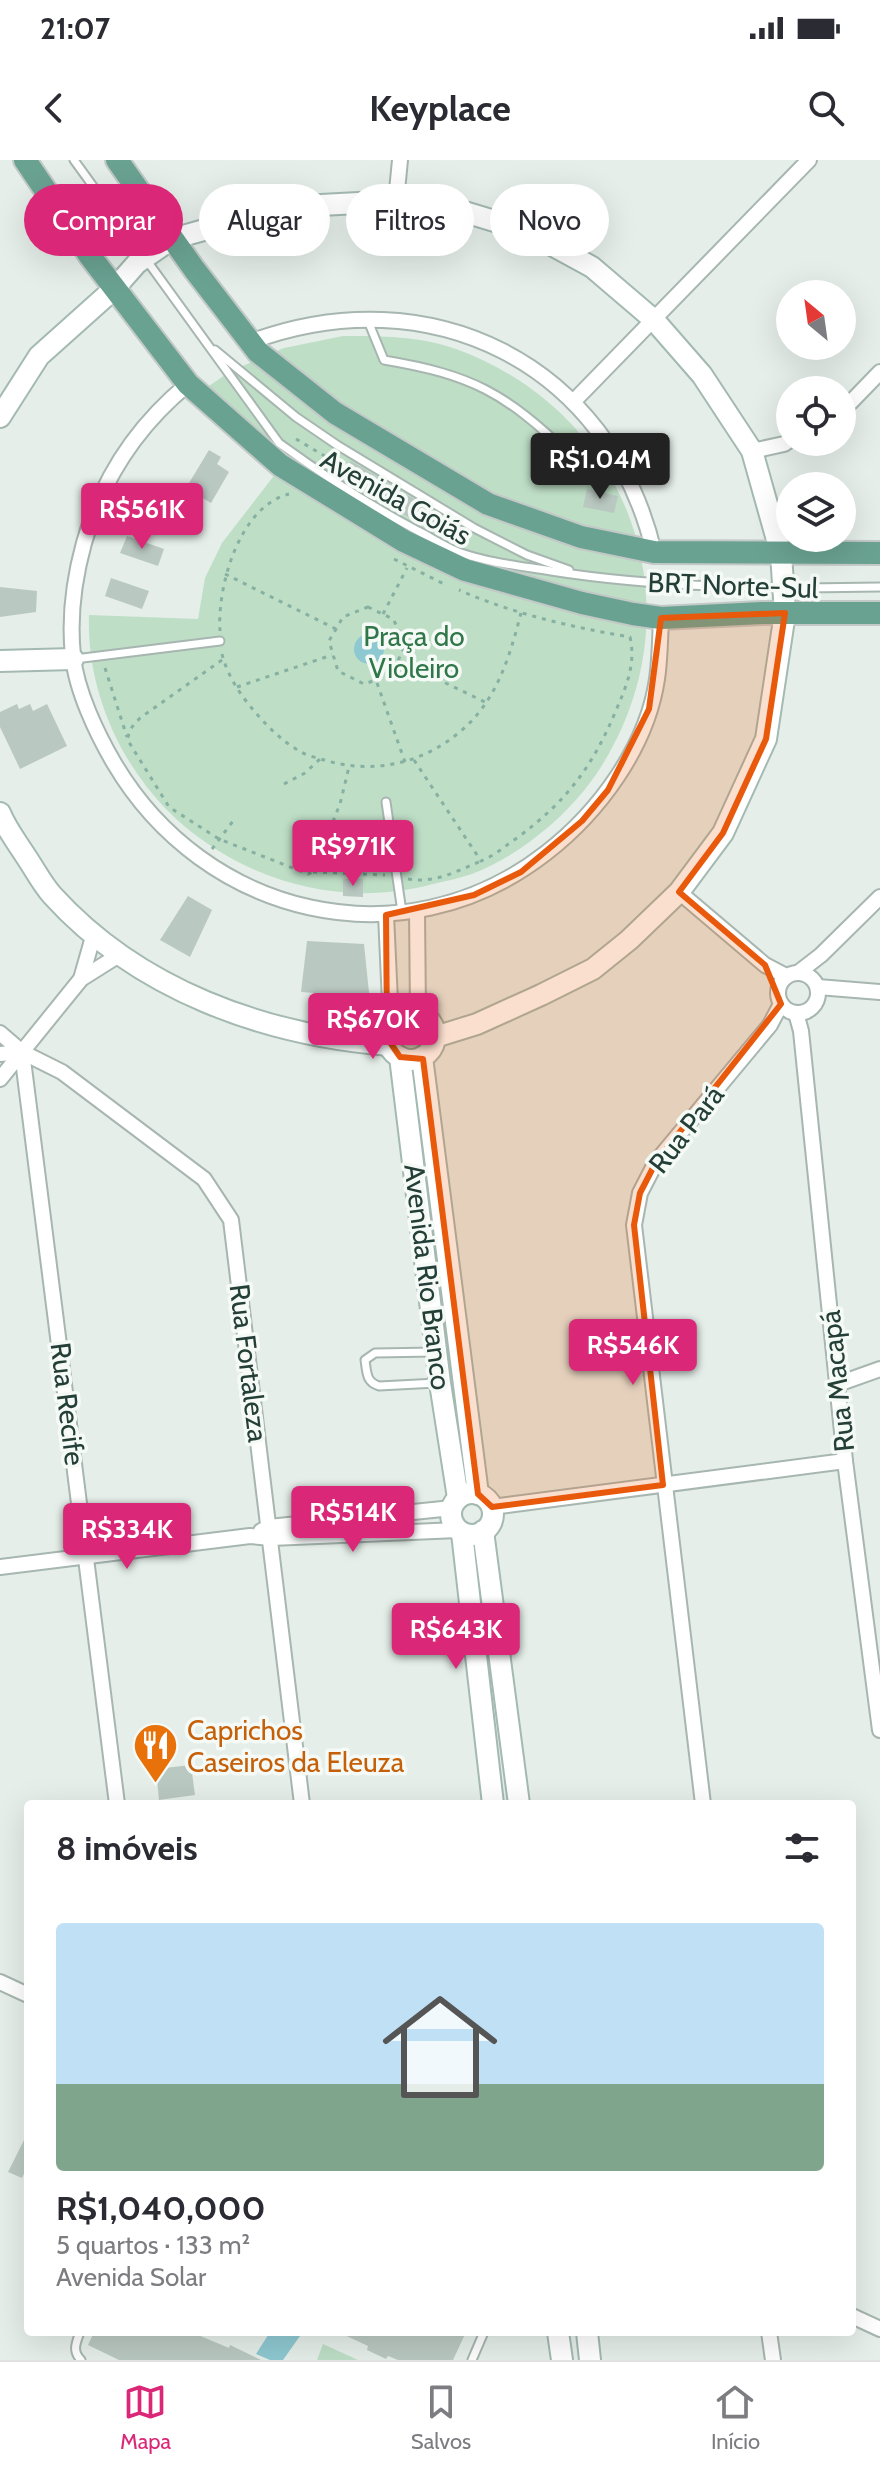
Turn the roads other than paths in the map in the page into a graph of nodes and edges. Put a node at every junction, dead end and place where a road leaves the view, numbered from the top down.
1 (25, 160) edge
2 (74, 160) edge
3 (117, 160) edge
4 (400, 160) edge
5 (809, 160) edge
6 (134, 184) edge
7 (398, 184) edge
8 (346, 204) edge
9 (474, 215) edge
10 (183, 236) edge
11 (183, 254) edge
12 (148, 256) edge
13 (145, 258) junction
14 (115, 288) junction
15 (367, 319) junction
16 (654, 320) junction
17 (206, 342) junction
18 (250, 342) junction
19 (880, 372) edge
20 (188, 384) junction
21 (856, 395) edge
22 (573, 402) junction
23 (0, 417) edge
24 (776, 446) edge
25 (752, 451) junction
26 (615, 455) junction
27 (654, 552) junction
28 (880, 553) edge
29 (781, 554) junction
30 (586, 576) junction
31 (880, 587) edge
32 (783, 589) junction
33 (785, 613) junction
34 (880, 613) edge
35 (661, 618) junction
36 (220, 641) road end
37 (73, 659) junction
38 (2, 662) edge
39 (386, 802) dead end
40 (0, 813) edge
41 (679, 892) junction
42 (880, 897) edge
43 (410, 913) junction
44 (386, 915) junction
45 (93, 937) junction
46 (119, 955) junction
47 (81, 979) junction
48 (802, 982) junction
49 (880, 992) edge
50 (792, 1010) junction
51 (418, 1013) junction
52 (391, 1023) junction
53 (0, 1033) edge
54 (435, 1037) junction
55 (394, 1051) junction
56 (22, 1052) junction
57 (0, 1054) edge
58 (422, 1057) junction
59 (0, 1079) edge
60 (437, 1352) junction
61 (880, 1369) edge
62 (440, 1383) junction
63 (838, 1384) junction
64 (845, 1461) junction
65 (663, 1485) junction
66 (470, 1502) junction
67 (420, 1512) junction
68 (483, 1531) junction
69 (270, 1532) junction
70 (422, 1532) junction
71 (460, 1532) junction
72 (88, 1556) junction
73 (0, 1567) edge
74 (863, 1595) junction
75 (880, 1603) edge
76 (880, 1730) edge
77 (117, 1800) edge
78 (302, 1800) edge
79 (493, 1800) edge
80 (518, 1800) edge
81 (702, 1800) edge
82 (0, 1982) edge
83 (24, 1993) edge
84 (856, 2318) edge
85 (880, 2329) edge
86 (78, 2336) edge
87 (482, 2336) edge
88 (559, 2336) edge
89 (587, 2336) edge
90 (770, 2336) edge
91 (81, 2360) edge
92 (472, 2360) edge
93 (562, 2360) edge
94 (590, 2360) edge
95 (773, 2360) edge

1 - 14 main road, Avenida Goiás
2 - 13 lane, BRT Norte-Sul
3 - 6 main road, Avenida Goiás
4 - 7 street
5 - 16 street
8 - 10 street
9 - 16 street
11 - 18 main road, Avenida Goiás
12 - 13 street
13 - 14 street
13 - 17 lane, BRT Norte-Sul
14 - 20 main road, Avenida Goiás
14 - 23 street
15 - 18 street
15 - 22 street
15 - 26 lane
16 - 22 street
16 - 25 street
17 - 30 lane, BRT Norte-Sul
17 - 30 lane, BRT Norte-Sul
18 - 27 main road, Avenida Goiás
19 - 21 street
20 - 35 main road, Avenida Goiás
20 - 37 street
22 - 26 street
24 - 25 street
25 - 29 street
26 - 27 street
27 - 29 main road, Avenida Goiás
28 - 29 main road, Avenida Goiás
29 - 32 street
30 - 32 lane, BRT Norte-Sul
31 - 32 lane, BRT Norte-Sul
32 - 33 street
33 - 34 main road, Avenida Goiás
33 - 35 main road, Avenida Goiás
33 - 41 street
35 - 43 street
36 - 37 lane
37 - 38 street
37 - 44 street
39 - 43 lane
40 - 45 street
41 - 48 street
41 - 54 street
42 - 48 street
43 - 44 street
43 - 51 street
44 - 52 street
45 - 46 street
45 - 47 street
46 - 47 street
46 - 55 street
47 - 56 street
48 - 49 street
48 - 50 street, Rua Pará
48 - 50 street, Rua Macapá
50 - 63 street, Rua Macapá
50 - 65 street, Rua Pará
51 - 52 street
51 - 54 street
52 - 55 street
53 - 56 street, Rua Fortaleza
54 - 58 street
55 - 58 street
55 - 60 street, Avenida Rio Branco
56 - 57 street
56 - 59 street
56 - 69 street, Rua Fortaleza
56 - 72 street, Rua Recife
58 - 66 street, Avenida Rio Branco
60 - 62 street, Avenida Rio Branco
60 - 62 lane
61 - 63 street
62 - 66 street, Avenida Rio Branco
63 - 64 street, Rua Macapá
64 - 65 street
64 - 74 street, Rua Macapá
65 - 66 street
65 - 81 street, Rua Pará
66 - 67 street
66 - 68 street
66 - 71 street
67 - 69 street
67 - 70 street
68 - 71 street
68 - 80 street
69 - 70 street
69 - 72 street
69 - 78 street, Rua Fortaleza
70 - 71 street
71 - 79 street
72 - 73 street
72 - 77 street, Rua Recife
74 - 75 street
74 - 76 street, Rua Macapá
82 - 83 street
84 - 85 street
86 - 91 lane
87 - 92 lane
88 - 93 street
89 - 94 street
90 - 95 street

